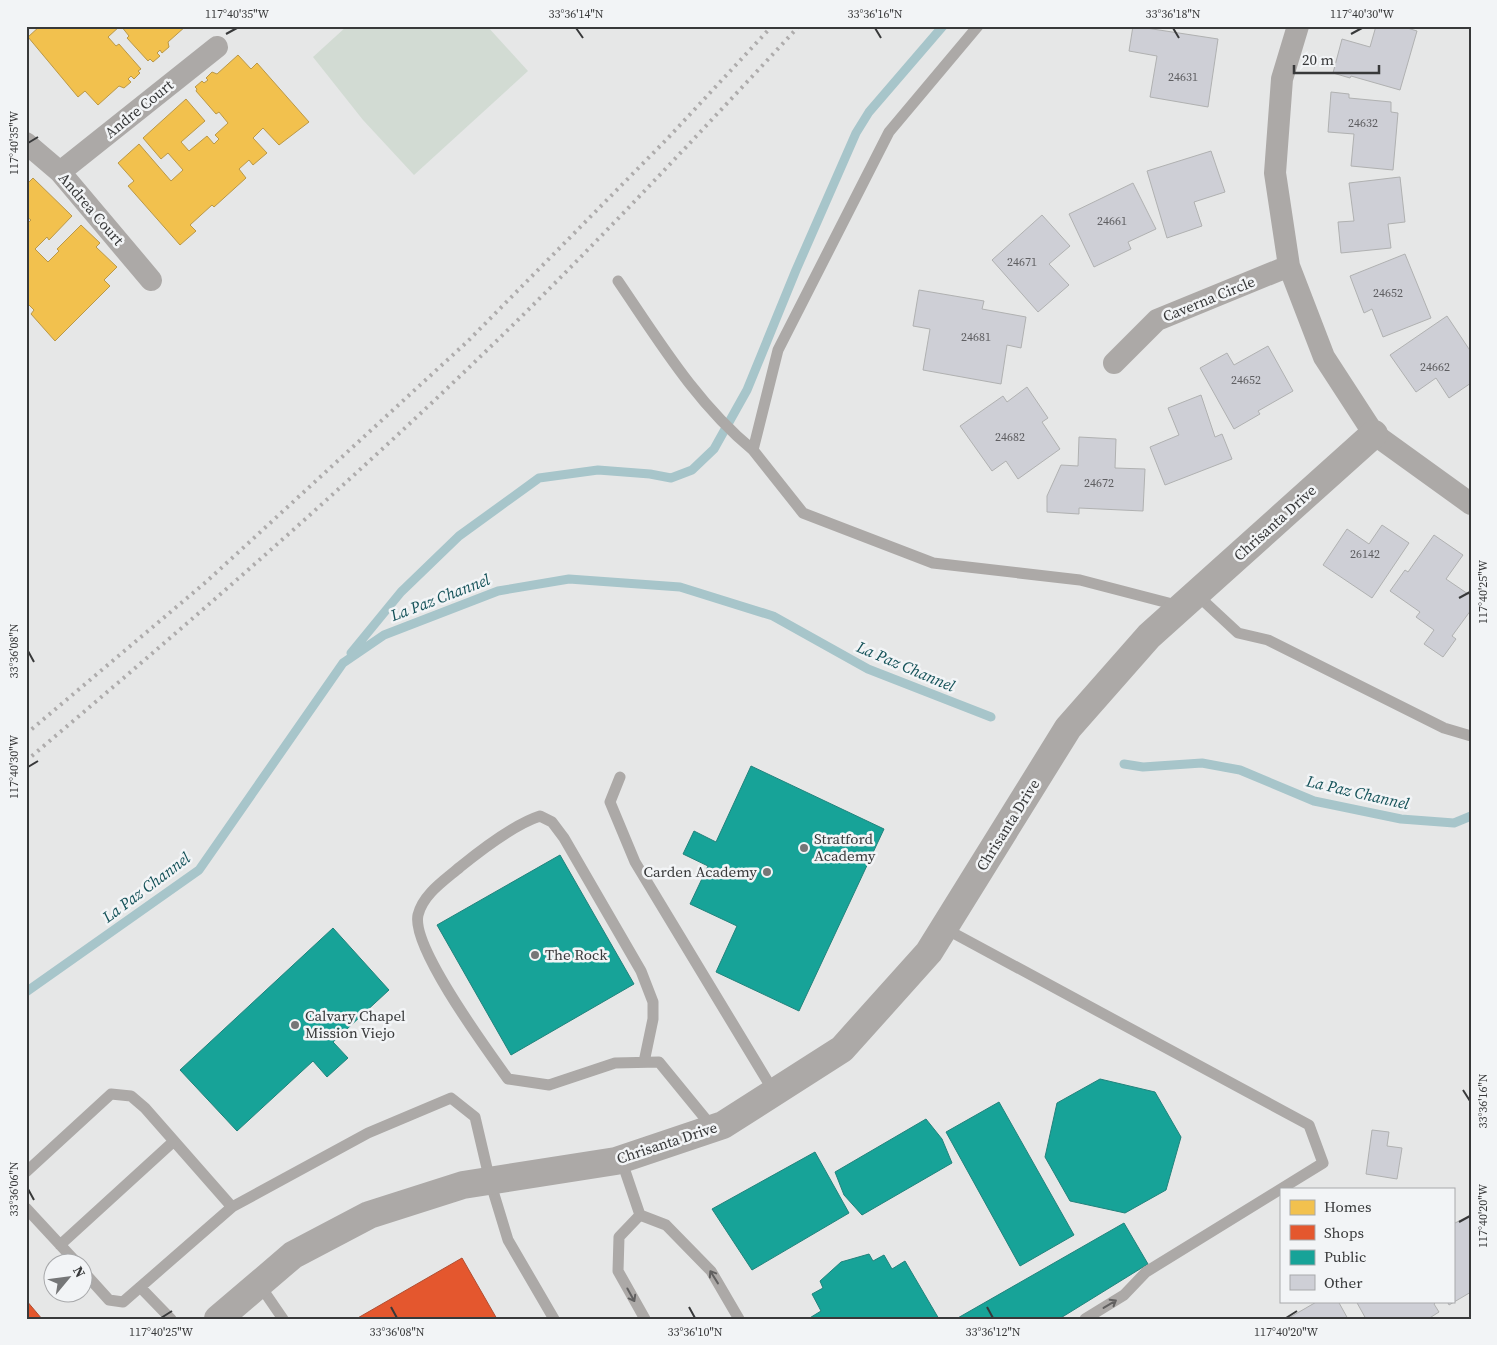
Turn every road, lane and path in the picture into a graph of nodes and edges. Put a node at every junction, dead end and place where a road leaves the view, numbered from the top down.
1 (978, 26) edge
2 (1298, 26) edge
3 (217, 47) dead end
4 (26, 143) edge
5 (60, 172) junction
6 (1289, 266) junction
7 (151, 280) dead end
8 (618, 281) dead end
9 (1114, 363) dead end
10 (1374, 434) junction
11 (753, 450) junction
12 (1471, 504) edge
13 (1189, 600) junction
14 (1471, 736) edge
15 (620, 777) dead end
16 (944, 928) junction
17 (644, 1062) junction
18 (774, 1092) junction
19 (713, 1128) junction
20 (174, 1141) junction
21 (621, 1159) junction
22 (26, 1172) edge
23 (490, 1181) junction
24 (1282, 1188) edge
25 (1280, 1189) edge
26 (232, 1207) junction
27 (26, 1208) edge
28 (640, 1215) junction
29 (60, 1245) junction
30 (67, 1252) edge
31 (92, 1281) edge
32 (259, 1284) junction
33 (140, 1287) junction
34 (171, 1319) edge
35 (218, 1319) edge
36 (283, 1319) edge
37 (554, 1319) edge
38 (645, 1319) edge
39 (738, 1319) edge
40 (1085, 1319) edge

1 - 11 lane
2 - 6 street
3 - 5 street, Andre Court
4 - 5 street, Andrea Court
5 - 7 street, Andrea Court
6 - 9 street, Caverna Circle
6 - 10 street
8 - 11 lane
10 - 12 street
10 - 13 street, Chrisanta Drive
11 - 13 lane
13 - 14 lane
13 - 16 street, Chrisanta Drive
15 - 18 lane
16 - 18 street, Chrisanta Drive
24 -> 16 lane
17 - 17 lane
17 - 19 lane
18 - 19 street, Chrisanta Drive
19 - 21 street, Chrisanta Drive
20 - 22 lane
20 - 26 lane
20 - 29 lane
21 - 23 street, Chrisanta Drive
21 - 28 lane
23 - 26 lane
23 - 32 street, Chrisanta Drive
23 - 37 lane
40 -> 25 lane
26 - 33 lane
27 - 29 lane
28 -> 38 lane
39 -> 28 lane
29 - 30 lane
31 - 33 lane
32 - 35 street, Chrisanta Drive
32 - 36 lane
33 - 34 lane

